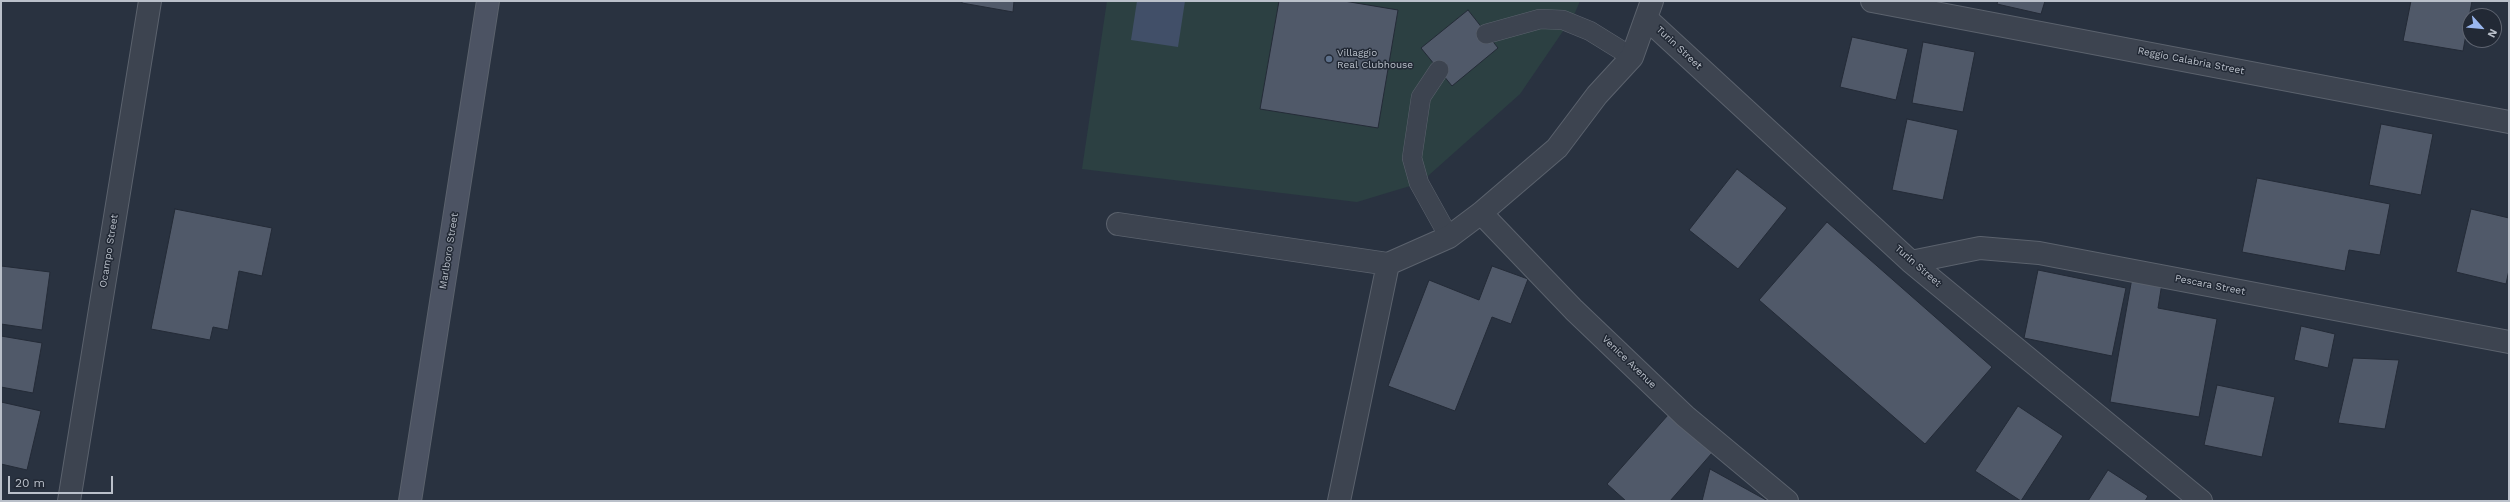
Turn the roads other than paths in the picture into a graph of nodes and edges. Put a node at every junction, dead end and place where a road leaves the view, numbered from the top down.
1 (150, 1) edge
2 (488, 1) edge
3 (1872, 1) edge
4 (1649, 10) edge
5 (1486, 34) dead end
6 (1632, 57) junction
7 (1439, 70) dead end
8 (2509, 122) edge
9 (1481, 214) junction
10 (1118, 224) dead end
11 (1449, 237) junction
12 (1911, 262) junction
13 (1388, 264) junction
14 (2509, 342) edge
15 (69, 501) edge
16 (410, 501) edge
17 (1339, 501) edge
18 (1787, 501) edge
19 (2201, 501) edge

1 - 15 street, Ocampo Street
2 - 16 street, Marlboro Street
3 - 8 street, Reggio Calabria Street
4 - 6 street
4 - 12 street, Turin Street
5 - 6 lane
6 - 9 street
7 - 11 lane
9 - 11 street
9 - 18 street, Venice Avenue
10 - 13 street
11 - 13 street
12 - 14 street, Pescara Street
12 - 19 street, Turin Street
13 - 17 street

